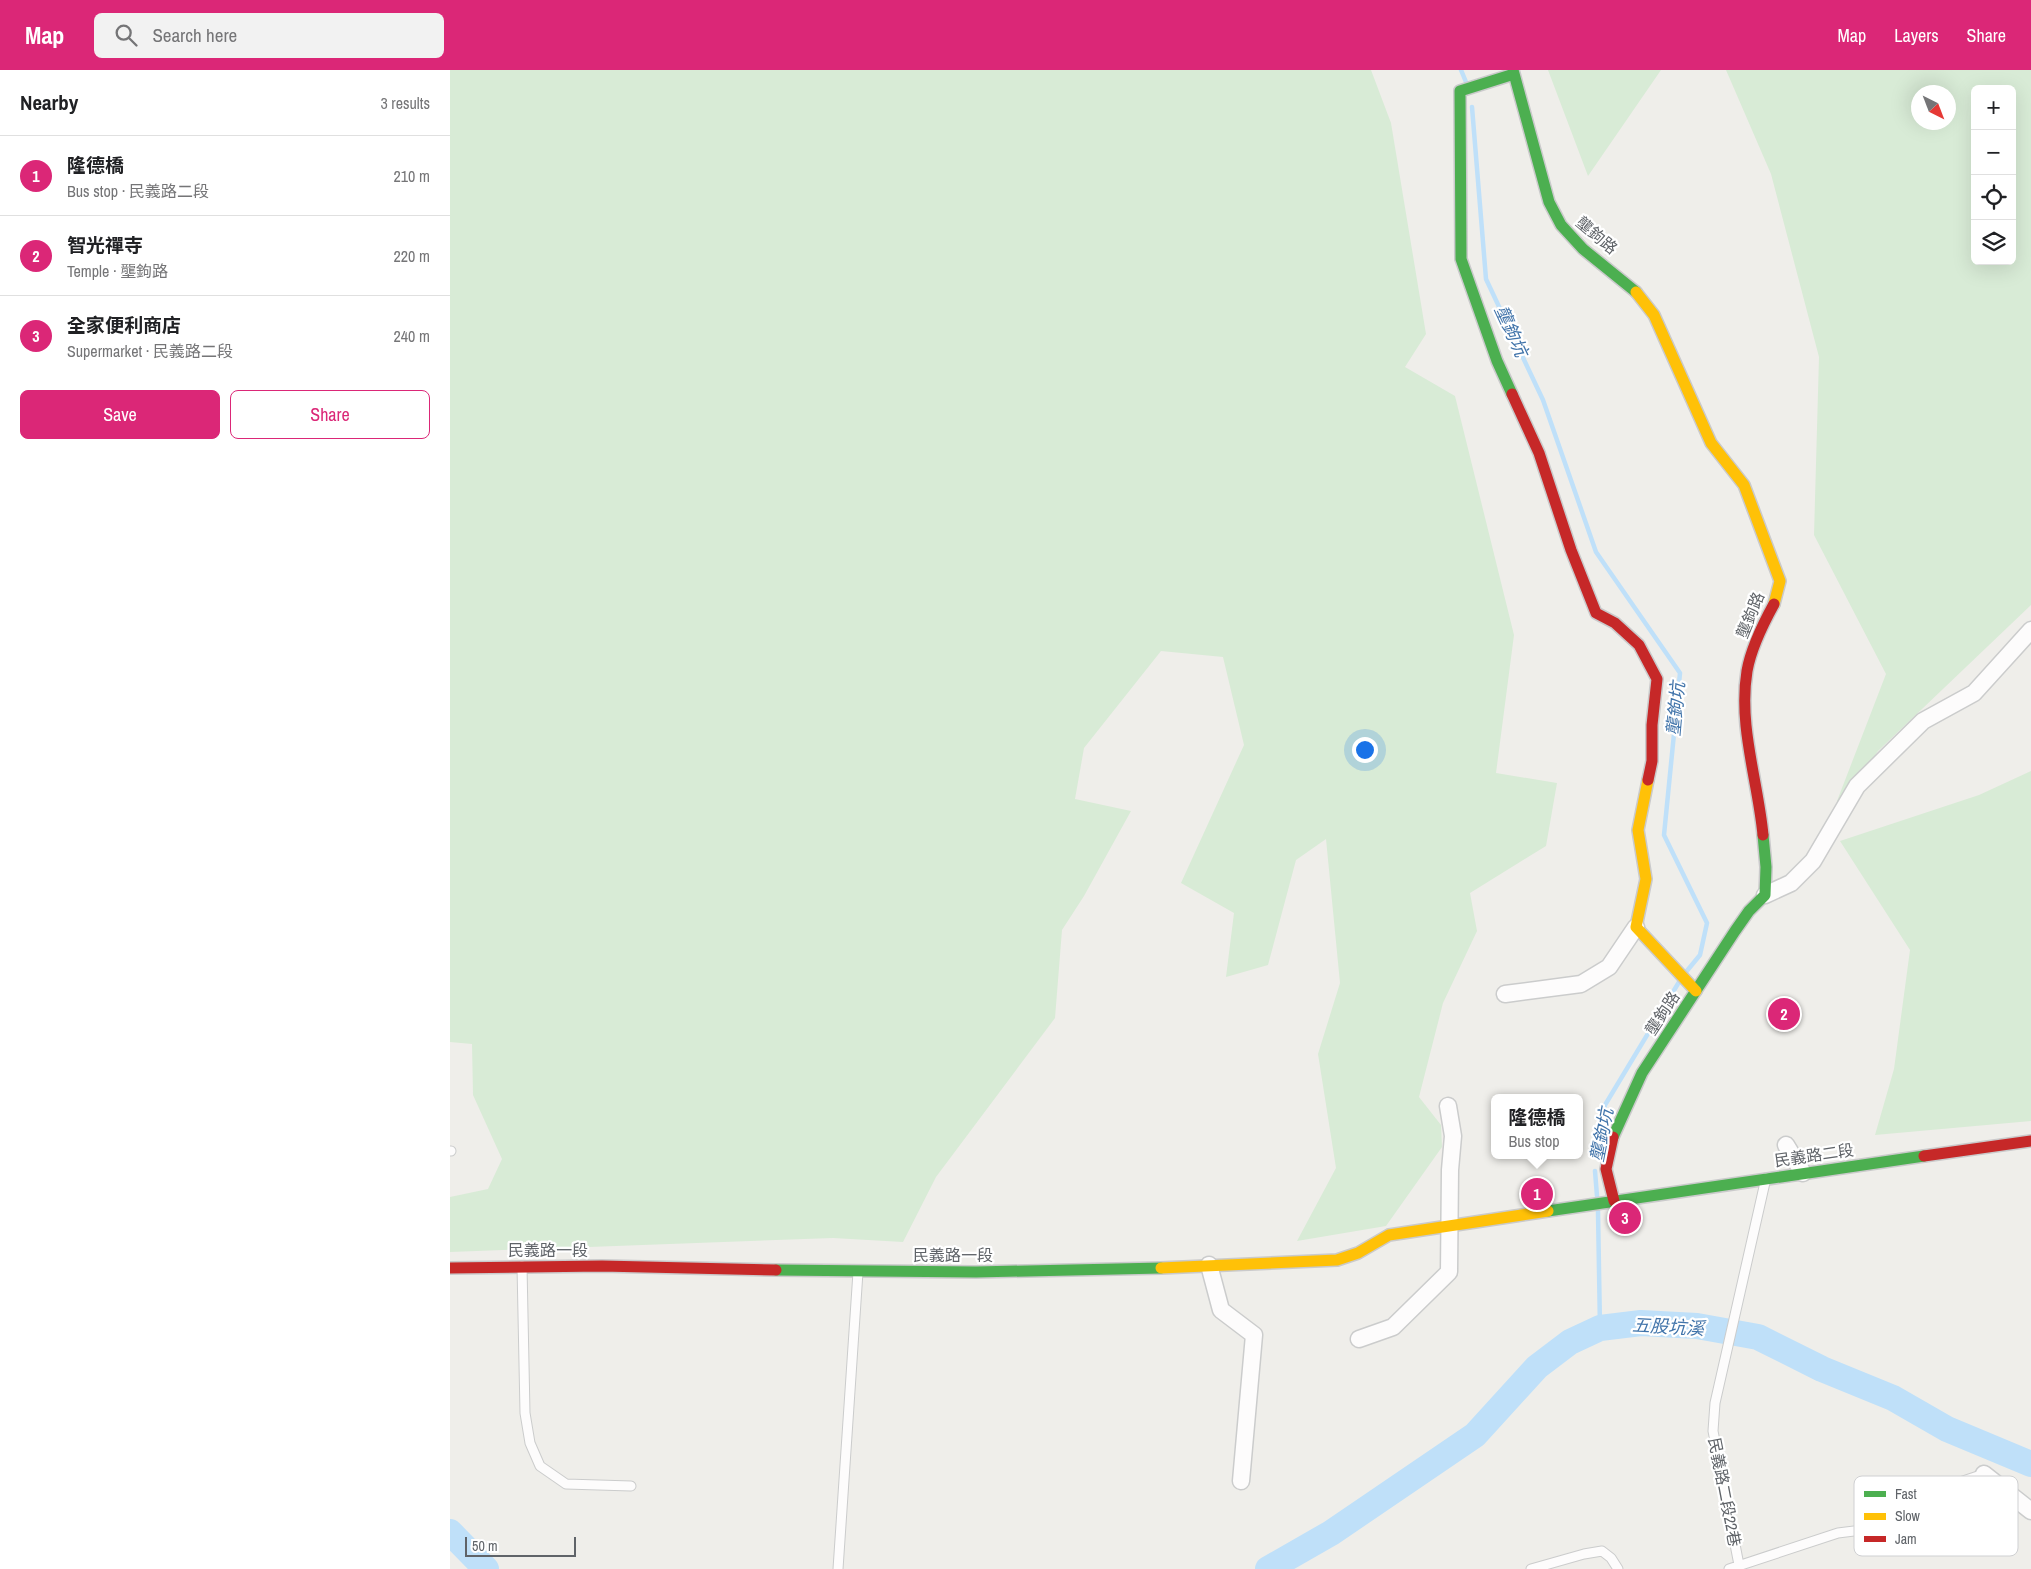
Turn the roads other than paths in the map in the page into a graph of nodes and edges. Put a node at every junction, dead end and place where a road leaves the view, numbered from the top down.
1 (1513, 72) edge
2 (2031, 630) edge
3 (1765, 895) junction
4 (1636, 928) junction
5 (1693, 987) junction
6 (1505, 994) dead end
7 (1448, 1106) dead end
8 (2031, 1141) edge
9 (1786, 1145) dead end
10 (1802, 1173) junction
11 (1766, 1178) junction
12 (1608, 1202) junction
13 (1449, 1226) junction
14 (522, 1264) junction
15 (1209, 1265) junction
16 (450, 1268) edge
17 (858, 1272) junction
18 (1359, 1339) dead end
19 (1984, 1474) joint
20 (1978, 1476) edge
21 (1987, 1476) edge
22 (1241, 1481) dead end
23 (631, 1486) dead end
24 (2018, 1501) edge
25 (2031, 1511) edge
26 (1854, 1530) edge
27 (1739, 1565) junction
28 (838, 1569) edge
29 (1531, 1569) edge
30 (1618, 1569) edge
31 (1729, 1569) edge

1 - 3 street, 壟鉤路
1 - 4 street
2 - 3 street
3 - 5 street, 壟鉤路
4 - 5 street
4 - 6 street
5 - 12 street, 壟鉤路
7 - 13 street
8 - 10 street, 民義路二段
9 - 10 street
10 - 11 street, 民義路二段
11 - 12 street, 民義路二段
11 - 27 lane, 民義路二段22巷
12 - 13 street, 民義路二段
13 - 15 street, 民義路一段
13 - 18 street
14 - 16 street, 民義路一段
14 - 17 street, 民義路一段
14 - 23 lane
15 - 17 street, 民義路一段
15 - 22 street
17 - 28 lane
19 - 20 lane, 民義路二段22巷
19 - 21 street
24 - 25 street
26 - 27 lane, 民義路二段22巷
27 - 31 lane, 民義路二段22巷
29 - 30 lane

